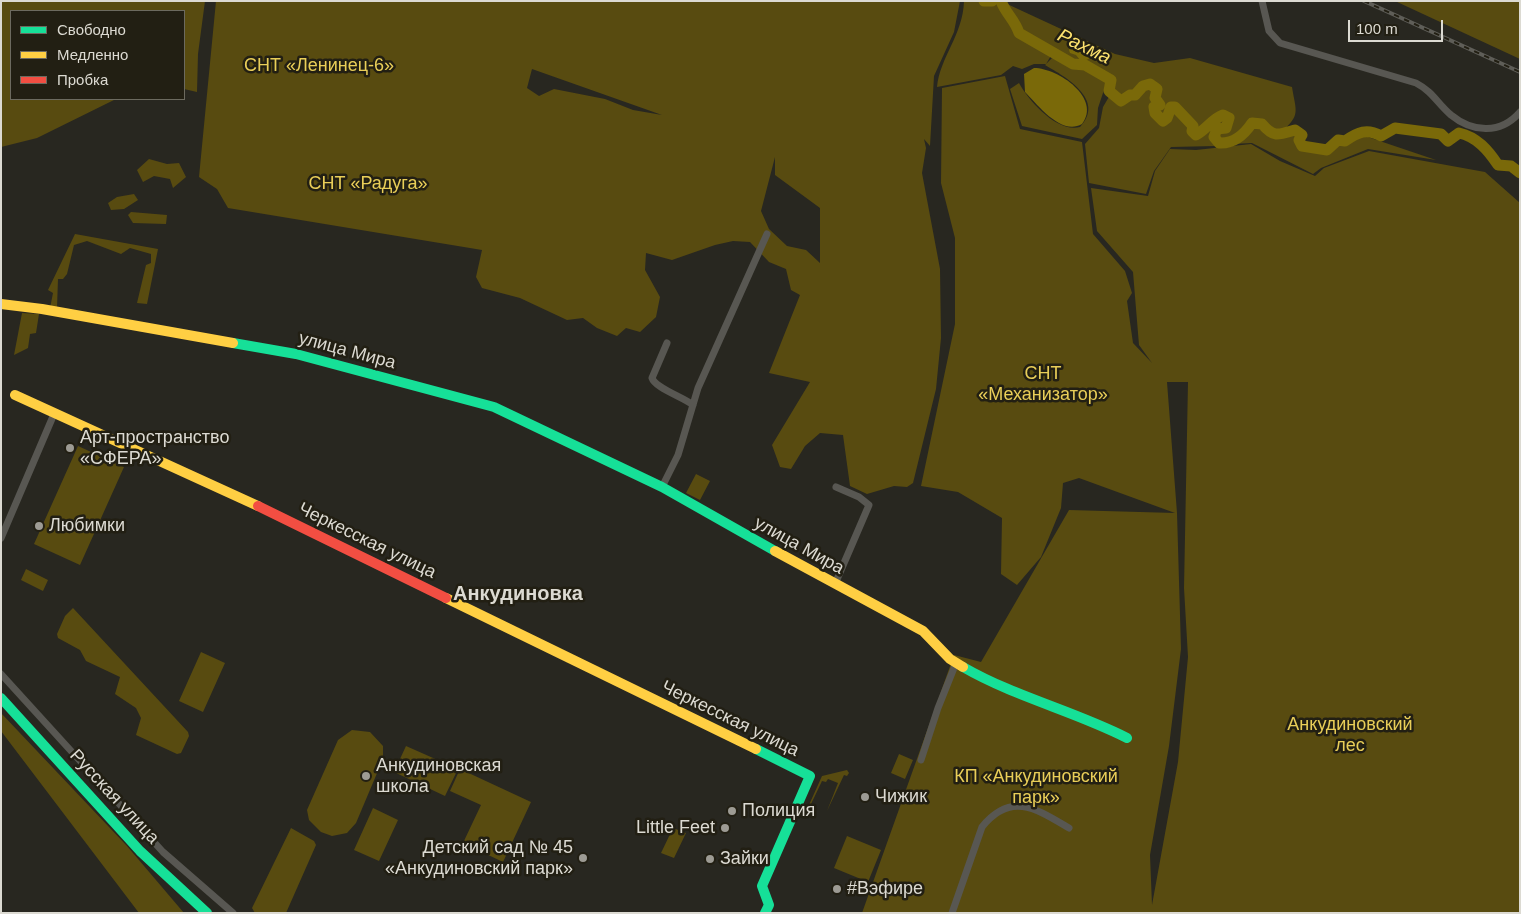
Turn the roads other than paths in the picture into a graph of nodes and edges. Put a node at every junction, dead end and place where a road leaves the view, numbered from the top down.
1 (1262, 1) edge
2 (1520, 112) edge
3 (767, 234) dead end
4 (4, 304) edge
5 (667, 343) dead end
6 (15, 395) dead end
7 (693, 405) junction
8 (54, 414) junction
9 (662, 487) junction
10 (836, 487) dead end
11 (1, 538) edge
12 (834, 584) junction
13 (956, 663) junction
14 (1, 674) edge
15 (1, 698) edge
16 (1127, 738) dead end
17 (922, 760) dead end
18 (1069, 828) dead end
19 (207, 913) edge
20 (233, 913) edge
21 (765, 913) edge
22 (952, 913) edge

1 - 2 street
3 - 7 street
4 - 9 street, улица Мира
5 - 7 street
6 - 8 street, Черкесская улица
7 - 9 street
8 - 11 street
8 - 21 street, Черкесская улица
9 - 12 street, улица Мира
10 - 12 street
12 - 13 street, улица Мира
13 - 16 street, улица Мира
13 - 17 street
14 - 20 street
15 - 19 street, Русская улица
18 - 22 street

